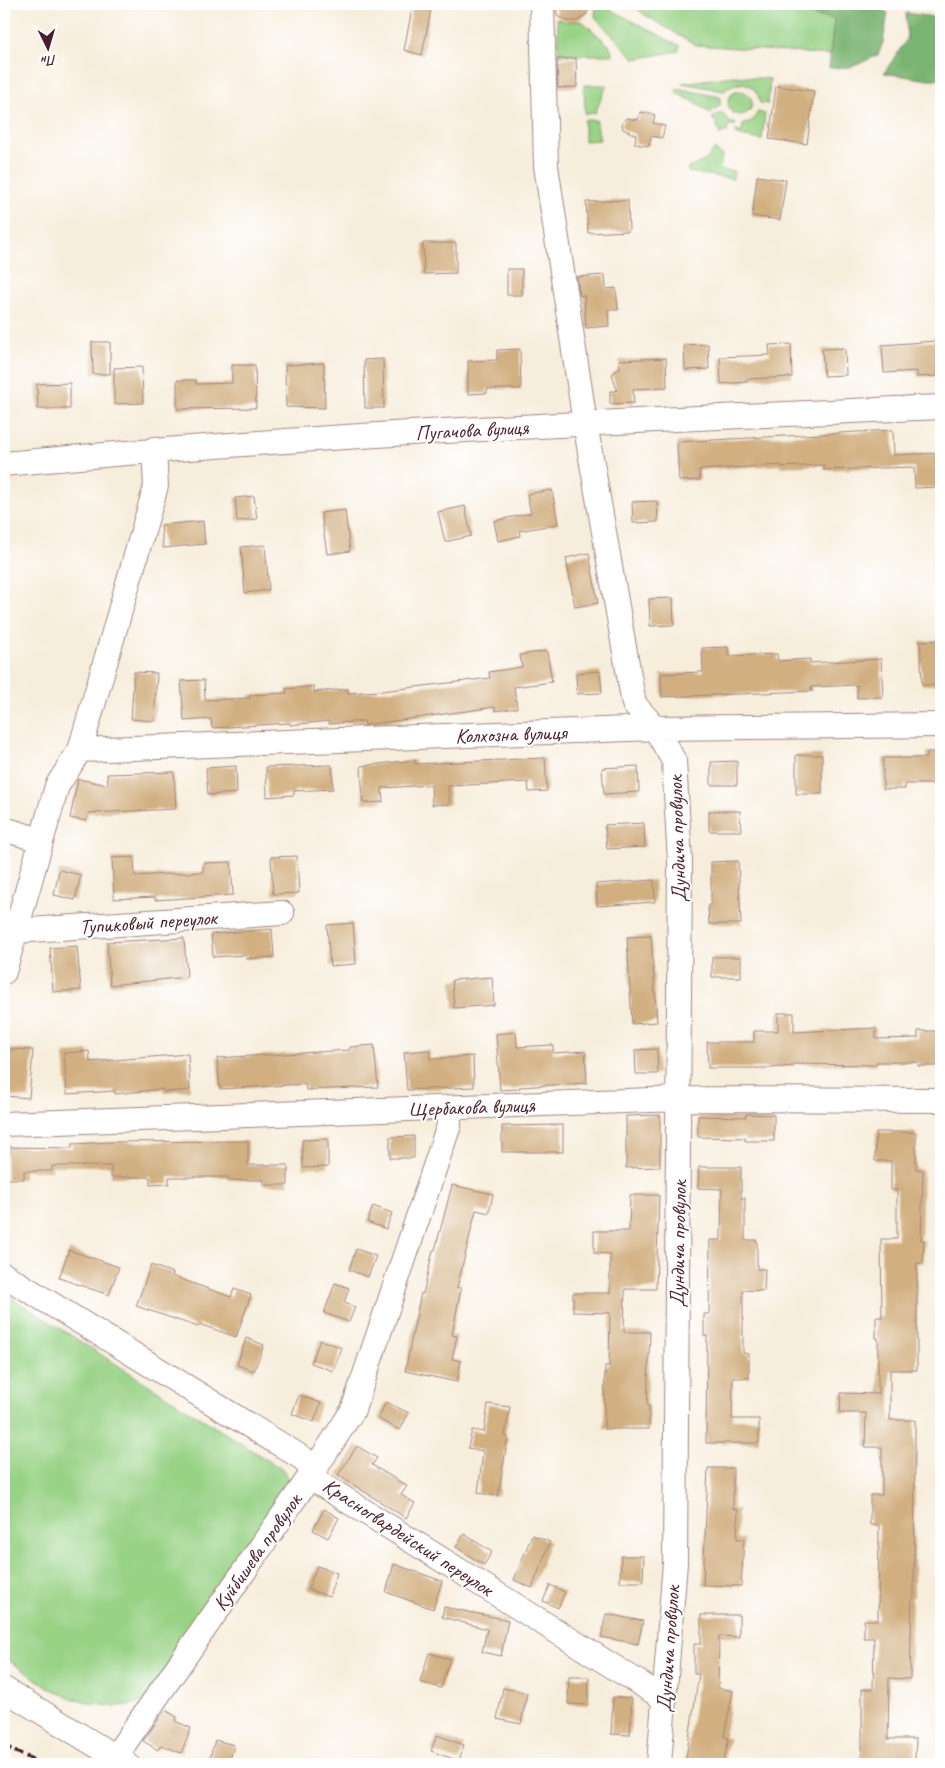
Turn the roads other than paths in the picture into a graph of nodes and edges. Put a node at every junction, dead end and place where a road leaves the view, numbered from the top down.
1 (542, 4) edge
2 (941, 406) edge
3 (585, 423) junction
4 (154, 449) junction
5 (4, 464) edge
6 (941, 725) edge
7 (655, 728) junction
8 (80, 750) junction
9 (4, 829) edge
10 (40, 840) junction
11 (282, 913) dead end
12 (15, 931) junction
13 (4, 972) edge
14 (680, 1098) junction
15 (941, 1100) edge
16 (449, 1108) junction
17 (4, 1124) edge
18 (4, 1275) edge
19 (313, 1472) junction
20 (4, 1689) edge
21 (664, 1699) junction
22 (121, 1760) edge
23 (659, 1764) edge

1 - 3 street, Дундича провулок
2 - 3 street, Пугачова вулиця
3 - 4 street, Пугачова вулиця
3 - 7 street, Дундича провулок
4 - 5 street, Пугачова вулиця
4 - 8 street
6 - 7 street, Колхозна вулиця
7 - 8 street, Колхозна вулиця
7 - 14 street, Дундича провулок
8 - 10 street
9 - 10 street
10 - 12 street
11 - 12 street, Тупиковый переулок
12 - 13 street
14 - 15 street, Щербакова вулиця
14 - 16 street, Щербакова вулиця
14 - 21 street, Дундича провулок
16 - 17 street, Щербакова вулиця
16 - 19 street, Куйбишева провулок
18 - 19 street, Красногвардейский переулок
19 - 21 street, Красногвардейский переулок
19 - 22 street, Куйбишева провулок
20 - 22 street
21 - 23 street, Дундича провулок

